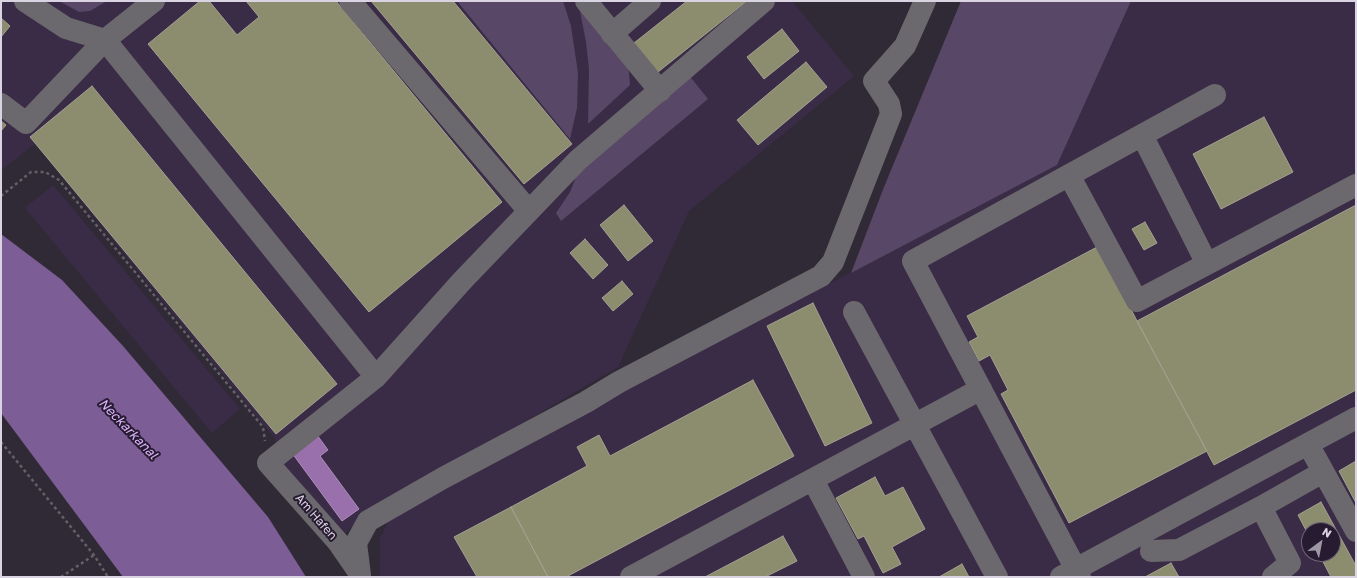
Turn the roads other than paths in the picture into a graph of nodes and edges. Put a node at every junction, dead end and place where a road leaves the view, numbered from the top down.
1 (25, 1) edge
2 (154, 1) edge
3 (350, 1) edge
4 (586, 1) edge
5 (650, 1) edge
6 (764, 1) edge
7 (925, 1) edge
8 (612, 34) junction
9 (105, 40) junction
10 (660, 91) junction
11 (1215, 96) dead end
12 (1, 104) edge
13 (1142, 135) junction
14 (1069, 175) junction
15 (1356, 185) edge
16 (529, 211) junction
17 (1207, 264) junction
18 (854, 312) dead end
19 (376, 376) junction
20 (981, 389) junction
21 (1356, 418) edge
22 (915, 425) junction
23 (1308, 444) junction
24 (1323, 472) junction
25 (813, 480) junction
26 (1261, 507) junction
27 (1356, 531) edge
28 (1151, 551) dead end
29 (1072, 574) edge
30 (361, 576) edge
31 (631, 577) edge
32 (864, 577) edge
33 (997, 577) edge
34 (1274, 577) edge

1 - 9 lane
2 - 9 lane
3 - 16 lane
4 - 8 lane
5 - 8 lane
6 - 10 lane
7 - 30 lane, Am Hafen
8 - 10 lane
9 - 12 lane
9 - 19 lane
10 - 16 lane
11 - 13 lane
13 - 14 lane
13 - 17 lane
14 - 17 lane
14 - 20 lane
15 - 17 lane
16 - 19 lane
18 - 22 lane
19 - 30 lane, Am Hafen
20 - 22 lane
20 - 29 lane
21 - 23 lane
22 - 25 lane
22 - 33 lane
23 - 24 lane
23 - 29 lane
24 - 26 lane
24 - 27 lane
25 - 31 lane
25 - 32 lane
26 - 28 lane
26 - 34 lane

